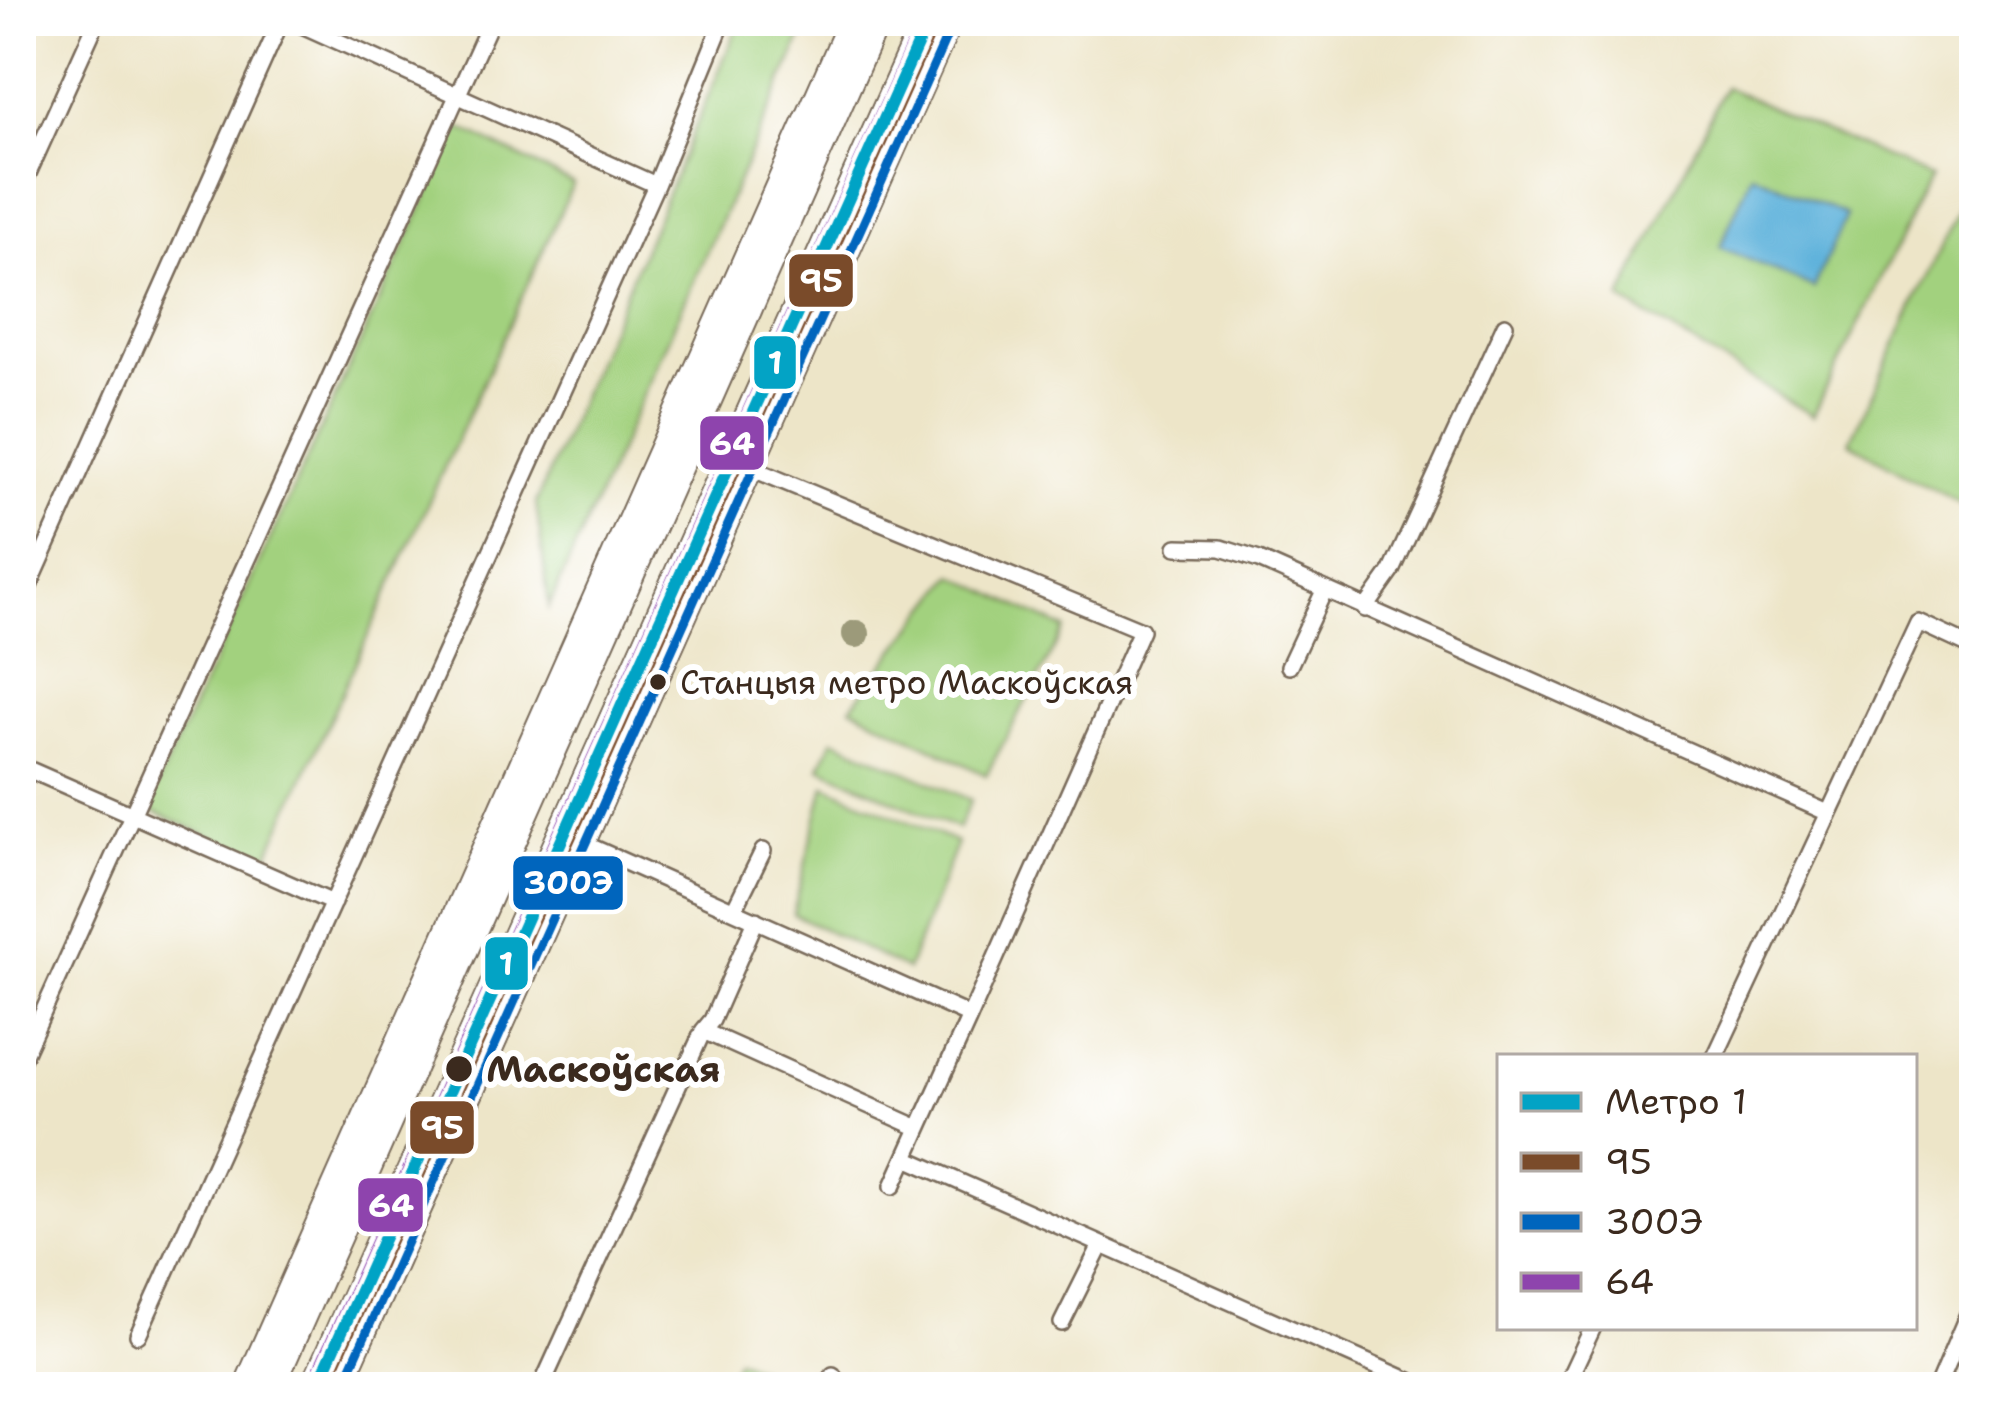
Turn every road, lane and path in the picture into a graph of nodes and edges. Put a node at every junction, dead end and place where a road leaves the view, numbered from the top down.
1 (97, 21) edge
2 (281, 21) edge
3 (293, 21) edge
4 (491, 21) edge
5 (723, 21) edge
6 (864, 21) edge
7 (937, 21) edge
8 (458, 95) junction
9 (656, 184) junction
10 (21, 189) edge
11 (1504, 325) dead end
12 (740, 464) junction
13 (1177, 548) dead end
14 (1324, 591) junction
15 (21, 604) edge
16 (1364, 609) junction
17 (1974, 648) edge
18 (1289, 666) dead end
19 (21, 766) edge
20 (1826, 812) junction
21 (131, 816) junction
22 (570, 837) junction
23 (763, 851) dead end
24 (333, 903) junction
25 (734, 910) junction
26 (756, 920) junction
27 (970, 1016) junction
28 (703, 1030) junction
29 (1716, 1054) edge
30 (21, 1061) edge
31 (919, 1128) junction
32 (906, 1158) junction
33 (893, 1186) dead end
34 (1100, 1247) junction
35 (1974, 1300) edge
36 (1062, 1323) dead end
37 (1592, 1330) edge
38 (138, 1335) dead end
39 (259, 1387) edge
40 (326, 1387) edge
41 (541, 1387) edge
42 (1423, 1387) edge
43 (1565, 1387) edge
44 (1936, 1387) edge

1 - 10 lane
2 - 15 lane
3 - 8 lane
4 - 8 lane
5 - 9 lane
6 - 39 main road
7 - 12 main road
8 - 9 lane
8 - 21 lane
9 - 24 lane
11 - 16 lane
12 - 22 main road
12 - 27 lane
13 - 14 lane
14 - 16 lane
14 - 18 lane
16 - 20 lane
17 - 20 lane
19 - 21 lane
20 - 29 lane
21 - 24 lane
21 - 30 lane
22 - 25 lane
22 - 40 main road
23 - 25 lane
24 - 38 lane
25 - 26 lane
26 - 27 lane
26 - 28 lane
27 - 31 lane
28 - 31 lane
28 - 41 lane
31 - 32 lane
32 - 33 lane
32 - 34 lane
34 - 36 lane
34 - 42 lane
35 - 44 lane
37 - 43 lane

